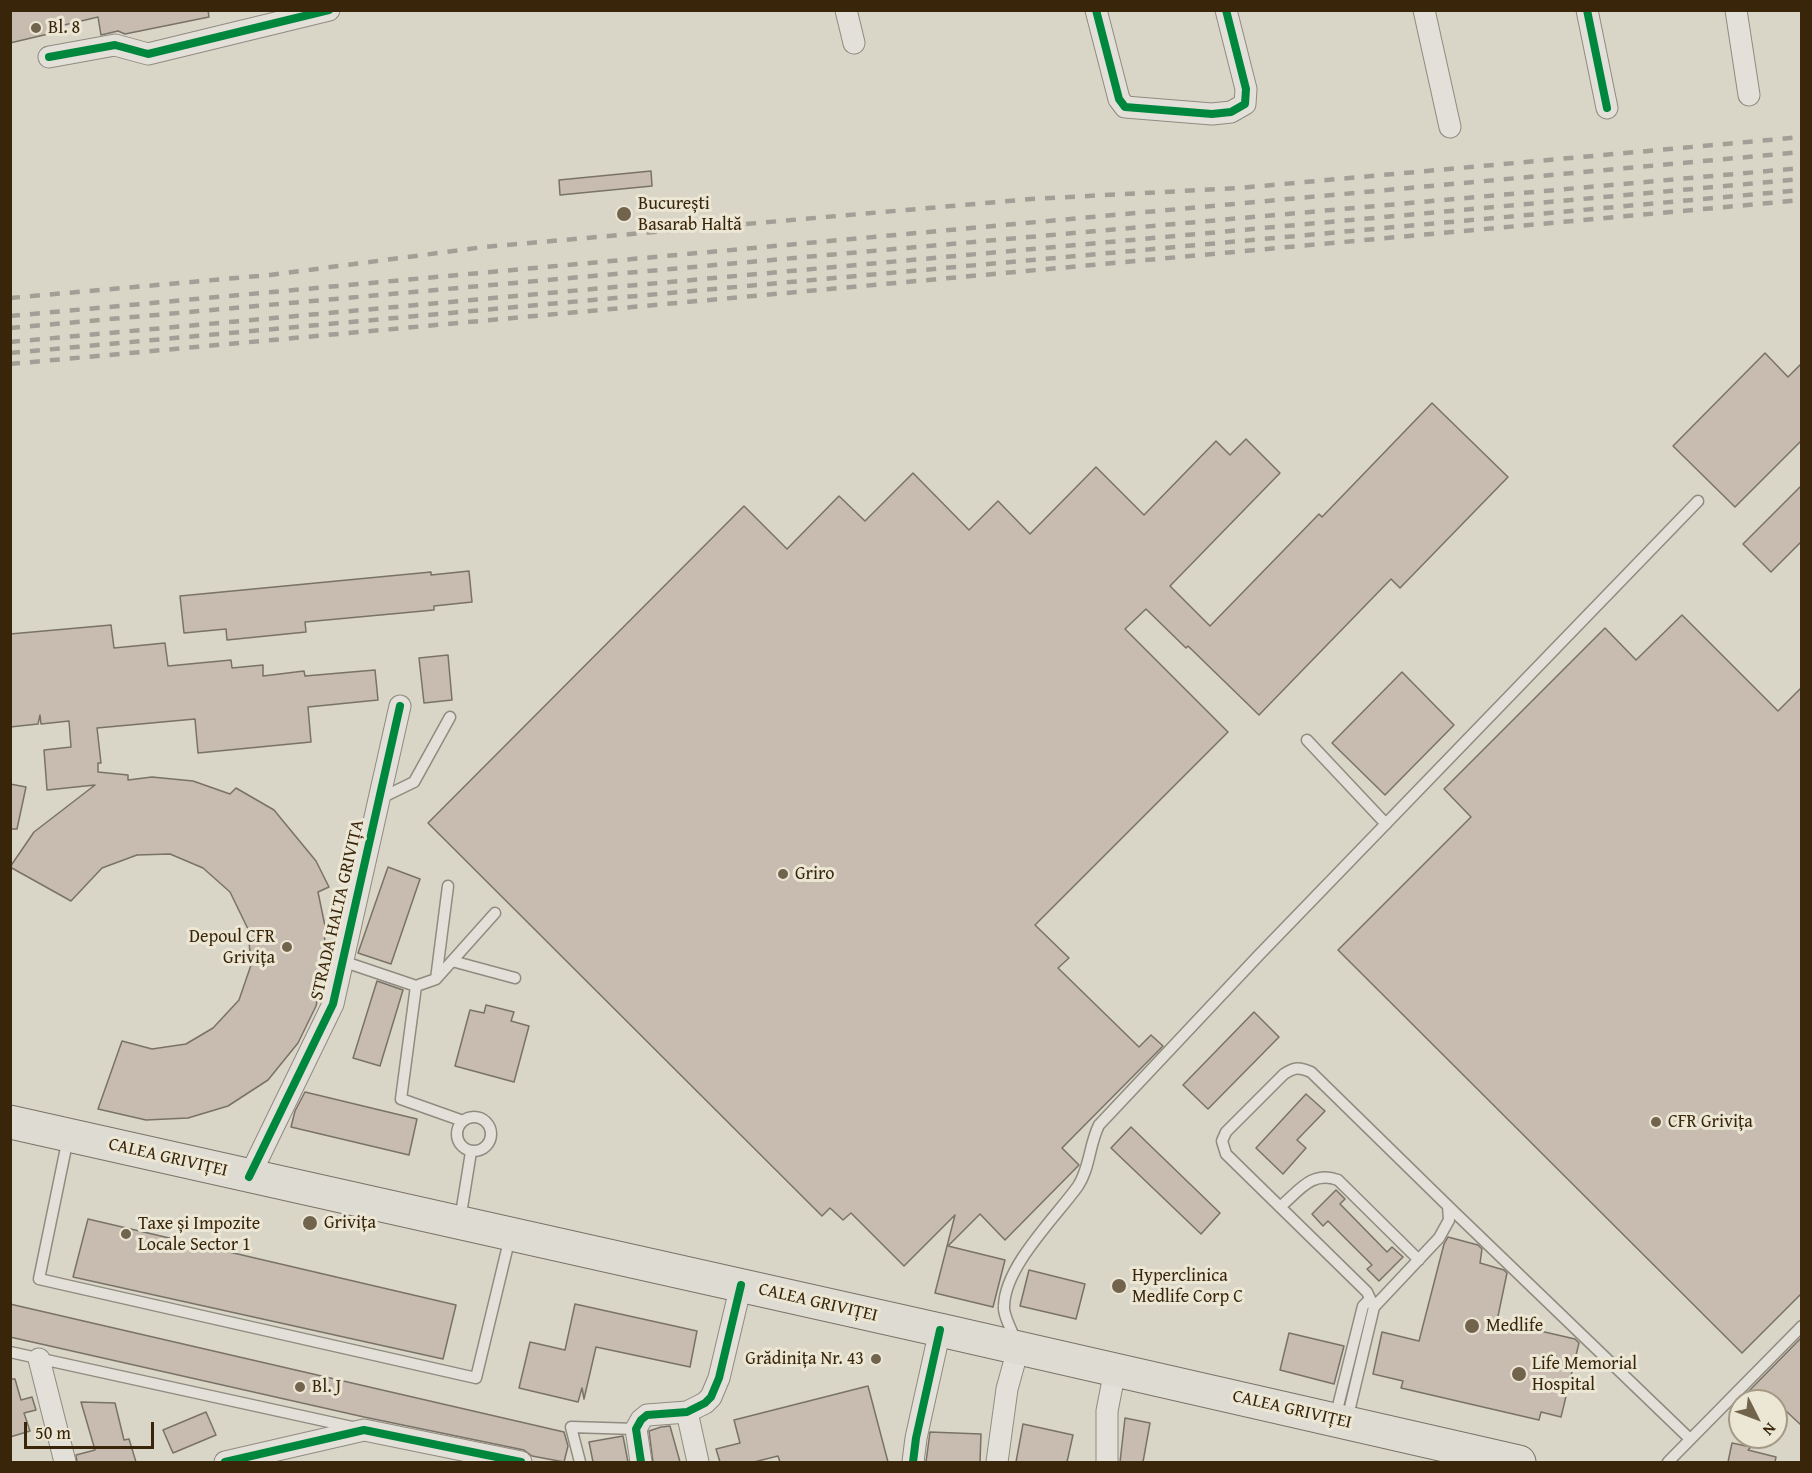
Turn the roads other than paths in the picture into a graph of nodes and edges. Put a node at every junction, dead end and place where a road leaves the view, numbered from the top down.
1 (329, 10) edge
2 (846, 10) edge
3 (1096, 10) edge
4 (1226, 10) edge
5 (1425, 10) edge
6 (1587, 10) edge
7 (1736, 10) edge
8 (854, 43) dead end
9 (49, 57) dead end
10 (1749, 95) dead end
11 (1607, 108) dead end
12 (1450, 127) dead end
13 (1698, 501) dead end
14 (400, 706) dead end
15 (450, 717) dead end
16 (1307, 740) dead end
17 (379, 799) junction
18 (1386, 824) junction
19 (448, 886) dead end
20 (495, 913) dead end
21 (342, 961) junction
22 (452, 961) junction
23 (515, 978) dead end
24 (436, 979) junction
25 (416, 986) junction
26 (463, 1121) junction
27 (10, 1122) edge
28 (68, 1135) junction
29 (471, 1152) junction
30 (249, 1177) junction
31 (1448, 1206) junction
32 (1280, 1207) junction
33 (460, 1223) junction
34 (511, 1235) junction
35 (1419, 1260) junction
36 (741, 1285) junction
37 (1372, 1303) junction
38 (1802, 1326) edge
39 (940, 1330) junction
40 (1018, 1349) junction
41 (10, 1352) edge
42 (39, 1359) junction
43 (1115, 1370) junction
44 (687, 1412) junction
45 (1340, 1422) junction
46 (636, 1429) junction
47 (364, 1430) junction
48 (1690, 1439) junction
49 (65, 1462) edge
50 (225, 1462) edge
51 (521, 1462) edge
52 (580, 1462) edge
53 (641, 1462) edge
54 (698, 1462) edge
55 (913, 1462) edge
56 (997, 1462) edge
57 (1107, 1462) edge
58 (1519, 1462) edge
59 (1668, 1462) edge

1 - 9 street
2 - 8 street
3 - 4 street
5 - 12 street
6 - 11 street
7 - 10 street
13 - 18 lane
14 - 17 street, STRADA HALTA GRIVIȚA
15 - 17 lane
16 - 18 lane
17 - 21 street, STRADA HALTA GRIVIȚA
18 - 40 lane
19 - 24 lane
20 - 22 lane
21 - 25 lane
21 - 30 street, STRADA HALTA GRIVIȚA
22 - 23 lane
22 - 24 lane
24 - 25 lane
25 - 26 lane
26 - 29 lane
26 - 29 lane
27 - 28 main road, CALEA GRIVIȚEI
28 - 30 main road, CALEA GRIVIȚEI
28 - 34 lane
29 - 33 lane
30 - 33 main road, CALEA GRIVIȚEI
31 - 32 lane
31 - 35 lane
31 - 48 lane
32 - 35 lane
32 - 37 lane
33 - 34 main road, CALEA GRIVIȚEI
34 - 36 main road, CALEA GRIVIȚEI
35 - 37 lane
36 - 39 main road, CALEA GRIVIȚEI
36 - 44 street
37 - 45 lane
38 - 48 lane
39 - 40 main road, CALEA GRIVIȚEI
39 - 55 street
40 - 43 main road, CALEA GRIVIȚEI
40 - 56 street
41 - 42 lane
42 - 47 lane
42 - 49 street
43 - 45 main road, CALEA GRIVIȚEI
43 - 57 street
44 - 46 street
44 - 54 street
45 - 58 main road, CALEA GRIVIȚEI
46 - 52 lane
46 - 53 street
47 - 50 street
47 - 51 street
48 - 59 lane

